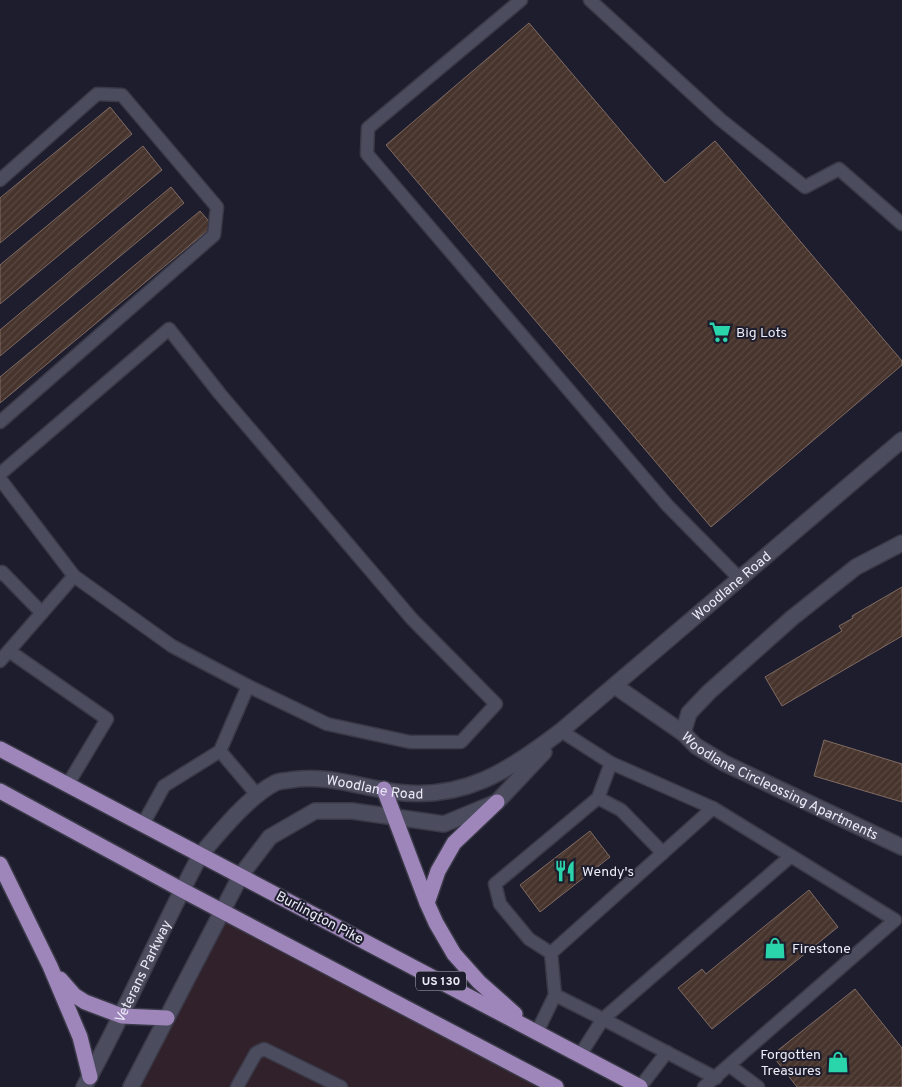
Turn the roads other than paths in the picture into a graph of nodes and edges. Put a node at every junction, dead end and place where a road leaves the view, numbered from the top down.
1 (521, 0) edge
2 (590, 0) edge
3 (0, 180) edge
4 (902, 224) edge
5 (0, 422) edge
6 (902, 440) edge
7 (0, 474) edge
8 (0, 479) edge
9 (902, 543) edge
10 (1, 572) edge
11 (74, 576) junction
12 (740, 578) junction
13 (42, 613) junction
14 (9, 651) junction
15 (0, 661) edge
16 (248, 686) junction
17 (615, 686) junction
18 (561, 731) junction
19 (683, 733) junction
20 (0, 748) edge
21 (220, 751) junction
22 (611, 763) junction
23 (68, 784) junction
24 (384, 789) junction
25 (0, 791) edge
26 (258, 796) junction
27 (598, 798) junction
28 (497, 802) junction
29 (713, 808) junction
30 (394, 817) junction
31 (143, 824) junction
32 (902, 847) edge
33 (663, 853) junction
34 (201, 854) junction
35 (791, 856) junction
36 (0, 864) edge
37 (241, 875) junction
38 (182, 890) junction
39 (427, 903) junction
40 (222, 911) junction
41 (551, 953) junction
42 (50, 966) junction
43 (555, 995) junction
44 (122, 1016) junction
45 (166, 1018) junction
46 (603, 1019) junction
47 (537, 1032) junction
48 (667, 1052) junction
49 (580, 1055) junction
50 (730, 1066) junction
51 (716, 1078) junction
52 (87, 1082) edge
53 (131, 1087) edge
54 (237, 1087) edge
55 (341, 1087) edge
56 (556, 1087) edge
57 (640, 1087) edge
58 (704, 1087) edge
59 (758, 1087) edge

1 - 12 lane
2 - 4 lane
3 - 5 lane
6 - 12 street, Woodlane Road
7 - 16 lane
8 - 11 lane
9 - 19 street, Woodlane Circleossing Apartments
10 - 13 lane
11 - 13 lane
11 - 16 lane
12 - 17 street, Woodlane Road
13 - 14 lane
14 - 15 lane
14 - 23 lane
16 - 21 lane
17 - 18 street, Woodlane Road
17 - 19 street
18 - 22 lane
18 - 24 street, Woodlane Road
18 - 28 street, Woodlane Road
19 - 32 street, Woodlane Circleossing Apartments
20 - 23 highway, Burlington Pike / US 130
21 - 26 lane
21 - 31 lane
22 - 27 lane
22 - 29 lane
23 - 31 highway, Burlington Pike / US 130
24 - 26 street, Woodlane Road
24 - 30 highway
25 - 38 highway, US 130
26 - 34 street, Woodlane Road
27 - 33 lane
27 - 41 lane
28 - 30 street, Woodlane Road
28 - 39 highway
29 - 33 lane
29 - 35 lane
30 - 37 street, Woodlane Road
30 - 39 highway
31 - 34 highway, Burlington Pike / US 130
33 - 41 lane
34 - 37 highway, Burlington Pike / US 130
34 - 38 street, Veterans Parkway
35 - 46 lane
35 - 50 lane
36 - 42 highway
37 - 40 street
37 - 47 highway, Burlington Pike / US 130
38 - 40 highway, US 130
38 - 44 street, Veterans Parkway
39 - 47 highway
40 - 45 street
40 - 56 highway, US 130
41 - 43 lane
42 - 44 highway
42 - 52 highway
43 - 46 lane
43 - 47 lane
44 - 45 highway
44 - 52 street, Veterans Parkway
45 - 53 street
46 - 48 lane
46 - 49 lane
47 - 49 highway, Burlington Pike / US 130
48 - 51 lane
48 - 57 lane
49 - 57 highway, Burlington Pike / US 130
50 - 51 lane
50 - 59 lane
51 - 58 lane
54 - 55 lane

